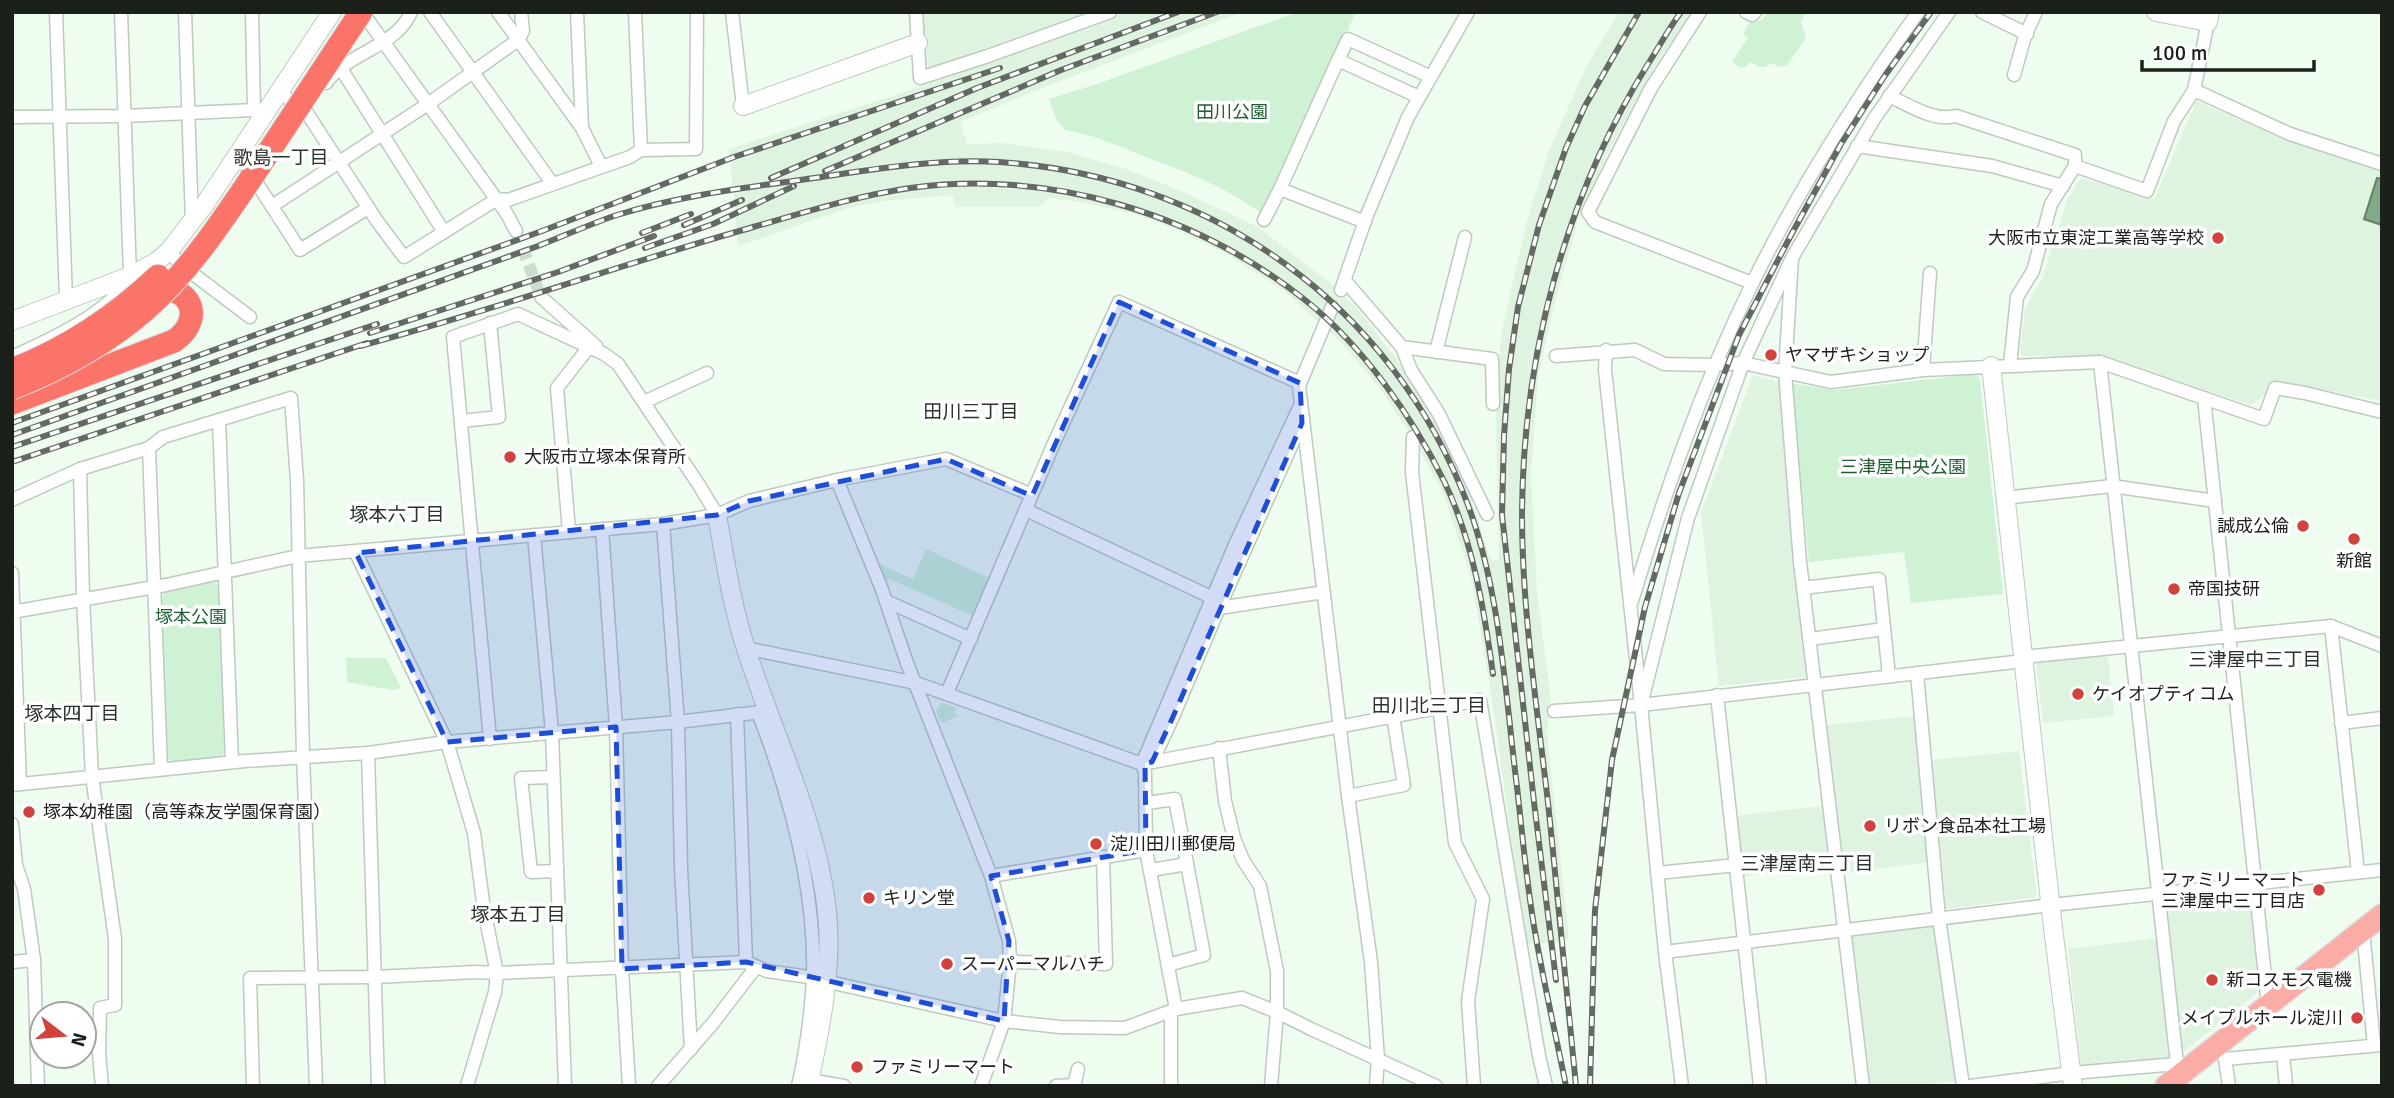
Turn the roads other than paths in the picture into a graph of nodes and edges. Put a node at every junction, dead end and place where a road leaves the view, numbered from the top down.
1 (56, 12) edge
2 (121, 12) edge
3 (185, 12) edge
4 (252, 12) edge
5 (332, 12) edge
6 (342, 12) edge
7 (361, 12) edge
8 (411, 12) edge
9 (430, 12) edge
10 (498, 12) edge
11 (522, 12) edge
12 (577, 12) edge
13 (635, 12) edge
14 (697, 12) edge
15 (732, 12) edge
16 (916, 12) edge
17 (1110, 12) edge
18 (1468, 12) edge
19 (1700, 12) edge
20 (1746, 12) edge
21 (1755, 12) edge
22 (1918, 12) edge
23 (1950, 12) edge
24 (1982, 12) edge
25 (2036, 12) edge
26 (2156, 12) edge
27 (2209, 17) edge
28 (2026, 34) junction
29 (518, 40) junction
30 (383, 42) junction
31 (918, 43) junction
32 (1338, 60) junction
33 (341, 67) junction
34 (472, 72) junction
35 (2014, 75) dead end
36 (1429, 76) junction
37 (2194, 90) junction
38 (279, 92) junction
39 (1889, 96) junction
40 (1419, 97) junction
41 (428, 104) junction
42 (743, 106) joint
43 (189, 113) junction
44 (259, 113) junction
45 (307, 113) junction
46 (59, 116) junction
47 (124, 116) junction
48 (12, 117) edge
49 (582, 128) junction
50 (382, 135) junction
51 (1857, 146) junction
52 (641, 150) junction
53 (238, 154) junction
54 (338, 162) junction
55 (2382, 163) edge
56 (601, 166) junction
57 (2075, 166) junction
58 (552, 183) junction
59 (258, 185) junction
60 (2063, 186) junction
61 (1280, 189) junction
62 (496, 199) junction
63 (272, 206) junction
64 (369, 208) junction
65 (1264, 220) dead end
66 (192, 222) junction
67 (1365, 222) junction
68 (444, 232) junction
69 (516, 232) tunnel mouth
70 (1465, 237) dead end
71 (169, 251) junction
72 (1792, 258) junction
73 (1930, 273) dead end
74 (130, 276) junction
75 (1752, 283) junction
76 (541, 297) tunnel mouth
77 (65, 301) junction
78 (1332, 307) dead end
79 (250, 317) dead end
80 (12, 321) edge
81 (116, 323) dead end
82 (490, 323) junction
83 (589, 347) junction
84 (1402, 347) junction
85 (1606, 351) junction
86 (1436, 352) junction
87 (604, 354) junction
88 (1556, 356) dead end
89 (12, 357) edge
90 (2099, 362) junction
91 (1743, 363) junction
92 (1715, 365) junction
93 (2010, 365) junction
94 (1991, 366) junction
95 (12, 370) edge
96 (1923, 370) junction
97 (1784, 372) junction
98 (707, 373) dead end
99 (1300, 383) junction
100 (12, 388) edge
101 (2204, 398) junction
102 (644, 402) junction
103 (12, 403) edge
104 (1493, 404) dead end
105 (1301, 405) junction
106 (2382, 412) edge
107 (219, 420) junction
108 (461, 421) junction
109 (1301, 424) junction
110 (1413, 437) dead end
111 (149, 448) junction
112 (80, 470) junction
113 (837, 480) junction
114 (2112, 486) junction
115 (1032, 495) junction
116 (2004, 498) junction
117 (12, 500) edge
118 (2214, 501) junction
119 (1026, 510) junction
120 (1487, 514) dead end
121 (717, 515) junction
122 (663, 524) junction
123 (602, 529) junction
124 (569, 531) junction
125 (534, 535) junction
126 (472, 540) junction
127 (356, 553) junction
128 (298, 556) junction
129 (12, 573) edge
130 (225, 573) junction
131 (153, 587) junction
132 (1803, 588) junction
133 (1324, 592) junction
134 (83, 598) junction
135 (886, 601) junction
136 (1216, 603) junction
137 (1629, 608) junction
138 (13, 612) edge
139 (2331, 626) junction
140 (1884, 629) junction
141 (2231, 637) junction
142 (971, 639) junction
143 (1810, 639) junction
144 (2382, 646) edge
145 (2130, 647) junction
146 (745, 648) junction
147 (2023, 661) junction
148 (1917, 673) junction
149 (1889, 676) junction
150 (916, 683) junction
151 (1815, 683) junction
152 (947, 693) junction
153 (1717, 695) junction
154 (1641, 705) junction
155 (1439, 708) junction
156 (764, 711) junction
157 (1554, 711) dead end
158 (737, 714) junction
159 (1393, 716) junction
160 (2382, 718) edge
161 (678, 722) junction
162 (2341, 723) junction
163 (1340, 725) junction
164 (616, 727) junction
165 (552, 732) junction
166 (491, 739) junction
167 (447, 742) junction
168 (1219, 748) junction
169 (368, 753) junction
170 (303, 756) junction
171 (232, 762) junction
172 (1147, 763) junction
173 (161, 769) junction
174 (92, 776) junction
175 (553, 777) junction
176 (16, 784) edge
177 (1348, 796) junction
178 (1147, 803) junction
179 (12, 824) edge
180 (1146, 850) junction
181 (1103, 857) junction
182 (1187, 864) junction
183 (1737, 865) junction
184 (1151, 870) junction
185 (2382, 870) edge
186 (557, 871) junction
187 (1657, 873) junction
188 (2358, 873) junction
189 (991, 876) junction
190 (2256, 884) junction
191 (2157, 894) junction
192 (2050, 905) junction
193 (2382, 915) edge
194 (1939, 919) junction
195 (1844, 929) junction
196 (2363, 930) junction
197 (1745, 942) junction
198 (1665, 952) junction
199 (34, 960) junction
200 (12, 962) edge
201 (1010, 962) junction
202 (687, 963) junction
203 (751, 965) junction
204 (1168, 965) junction
205 (622, 969) junction
206 (561, 970) junction
207 (497, 973) junction
208 (375, 977) junction
209 (312, 978) junction
210 (819, 980) junction
211 (2268, 1005) junction
212 (1173, 1010) junction
213 (1277, 1012) junction
214 (1004, 1021) junction
215 (2378, 1045) edge
216 (691, 1049) junction
217 (2283, 1054) junction
218 (1378, 1059) junction
219 (1078, 1069) dead end
220 (2072, 1079) edge
221 (667, 1083) edge
222 (2173, 1083) edge
223 (805, 1084) edge
224 (1074, 1085) edge
225 (38, 1086) edge
226 (102, 1086) edge
227 (253, 1086) edge
228 (316, 1086) edge
229 (378, 1086) edge
230 (467, 1086) edge
231 (565, 1086) edge
232 (629, 1086) edge
233 (844, 1086) edge
234 (981, 1086) edge
235 (1056, 1086) edge
236 (1171, 1086) edge
237 (1271, 1086) edge
238 (1376, 1086) edge
239 (1436, 1086) edge
240 (1474, 1086) edge
241 (1546, 1086) edge
242 (1682, 1086) edge
243 (1760, 1086) edge
244 (1863, 1086) edge
245 (1963, 1086) edge
246 (1970, 1086) edge
247 (2229, 1086) edge
248 (2286, 1086) edge

1 - 46 street
2 - 47 street
3 - 43 street
4 - 44 street
5 - 38 street
6 - 95 highway, bridge
7 - 30 street
7 - 100 highway, bridge
8 - 30 street
9 - 34 street
10 - 29 street
11 - 29 street
12 - 49 street
13 - 52 street
14 - 52 street
15 - 42 street
16 - 31 street
17 - 31 street
18 - 36 street
19 - 75 street
20 - 21 street
22 - 75 street
23 - 39 street
24 - 28 street
25 - 28 street
26 - 27 street
27 - 37 street
28 - 35 street
29 - 34 street
29 - 49 street
30 - 33 street
30 - 41 street
31 - 42 street
32 - 36 street
32 - 40 street
32 - 61 street
33 - 45 street
33 - 50 street
34 - 41 street
34 - 58 street
36 - 40 street
37 - 55 street
37 - 57 street
38 - 44 street
38 - 45 street
39 - 51 street
39 - 57 street
40 - 67 street
41 - 50 street
41 - 62 street
43 - 44 street
43 - 47 street
43 - 66 street
44 - 53 street
45 - 54 street
45 - 59 street
46 - 47 street
46 - 48 street
46 - 77 street
47 - 74 street
49 - 56 street
50 - 54 street
50 - 68 street
51 - 60 street
51 - 72 street
52 - 56 street
53 - 59 street
53 - 66 street
54 - 63 street
54 - 64 street
56 - 58 street
57 - 60 street
58 - 62 street
59 - 63 street
60 - 93 street
61 - 65 street
61 - 67 street
62 - 68 street
62 - 69 street
63 - 64 street
64 - 68 street
66 - 71 street
67 - 84 street
70 - 86 street
71 - 74 street
71 - 79 street
72 - 91 street
72 - 97 street
73 - 96 street
74 - 77 street
74 - 89 street
75 - 92 street
76 - 87 street
77 - 80 street
78 - 99 street
81 - 103 highway
82 - 83 street
82 - 108 street
82 - 108 street
83 - 87 street
83 - 124 street
84 - 86 street
84 - 120 street
85 - 88 street
85 - 92 street
85 - 137 street
86 - 104 street
87 - 102 street
90 - 93 street
90 - 101 street
90 - 114 street
91 - 92 street
91 - 97 street
91 - 154 street
92 - 137 street
93 - 94 street
94 - 96 street
94 - 116 street
96 - 97 street
97 - 132 street
98 - 102 street
99 - 105 street
99 - 115 street
101 - 106 street
101 - 118 street
102 - 121 street
105 - 109 street
105 - 136 street
107 - 111 street
107 - 128 street
107 - 130 street
108 - 126 street
109 - 133 street
109 - 136 street
110 - 155 street
111 - 112 street
111 - 131 street
112 - 117 street
112 - 134 street
113 - 115 street
113 - 121 street
113 - 135 street
114 - 116 street
114 - 118 street
114 - 145 street
115 - 119 street
116 - 147 street
118 - 141 street
119 - 136 street
119 - 142 street
121 - 122 street
121 - 146 street
122 - 123 street
122 - 161 street
123 - 124 street
123 - 164 street
124 - 125 street
125 - 126 street
125 - 165 street
126 - 127 street
126 - 166 street
127 - 128 street
127 - 167 street
128 - 130 street
128 - 170 street
129 - 138 street
130 - 131 street
130 - 171 street
131 - 134 street
131 - 173 street
132 - 140 street
132 - 143 street
133 - 136 street
133 - 163 street
134 - 138 street
134 - 174 street
135 - 142 street
135 - 150 street
136 - 172 street
137 - 154 street
138 - 176 street
139 - 141 street
139 - 144 street
139 - 162 street
140 - 143 street
140 - 149 street
141 - 145 street
141 - 190 street
142 - 152 street
143 - 151 street
145 - 147 street
145 - 191 street
146 - 150 street
146 - 156 street
147 - 148 street
147 - 192 street
148 - 149 street
148 - 194 street
149 - 151 street
150 - 152 street
150 - 189 street
151 - 153 street
151 - 195 street
152 - 172 street
153 - 154 street
153 - 183 street
154 - 157 street
154 - 187 street
155 - 159 street
155 - 240 street
155 - 241 street
156 - 158 street
156 - 210 street
158 - 161 street
158 - 203 street
159 - 163 street
159 - 177 street
160 - 162 street
161 - 164 street
161 - 202 street
162 - 188 street
163 - 168 street
163 - 177 street
164 - 165 street
164 - 205 street
165 - 166 street
165 - 175 street
166 - 167 street
167 - 169 street
167 - 207 street
168 - 172 street
168 - 213 street
169 - 170 street
169 - 208 street
170 - 171 street
170 - 209 street
171 - 173 street
172 - 178 street
173 - 174 street
174 - 176 street
174 - 226 street
175 - 186 street
175 - 186 street
177 - 218 street
178 - 180 street
178 - 182 street
179 - 199 street
180 - 181 street
180 - 184 street
181 - 189 street
181 - 201 street
182 - 184 street
182 - 204 street
183 - 187 street
183 - 197 street
184 - 204 street
185 - 188 street
186 - 206 street
187 - 198 street
188 - 190 street
189 - 201 street
190 - 191 street
190 - 211 street
191 - 192 street
191 - 220 street
192 - 194 street
192 - 220 street
193 - 196 main road
194 - 195 street
194 - 245 street
195 - 197 street
195 - 244 street
196 - 211 main road
196 - 215 street
197 - 198 street
197 - 243 street
198 - 242 street
199 - 200 street
199 - 225 street
201 - 214 street
202 - 203 street
202 - 205 street
202 - 216 street
203 - 210 street
203 - 216 street
204 - 212 street
205 - 206 street
205 - 232 street
206 - 207 street
206 - 231 street
207 - 208 street
207 - 230 street
208 - 209 street
208 - 229 street
209 - 227 street
209 - 228 street
210 - 214 street
210 - 223 street
211 - 222 main road
212 - 213 street
212 - 214 street
212 - 236 street
213 - 218 street
213 - 237 street
214 - 234 street
215 - 217 street
216 - 221 street
217 - 247 street
217 - 248 street
218 - 238 street
218 - 239 street
219 - 224 street
220 - 246 street
223 - 233 street
224 - 235 street

